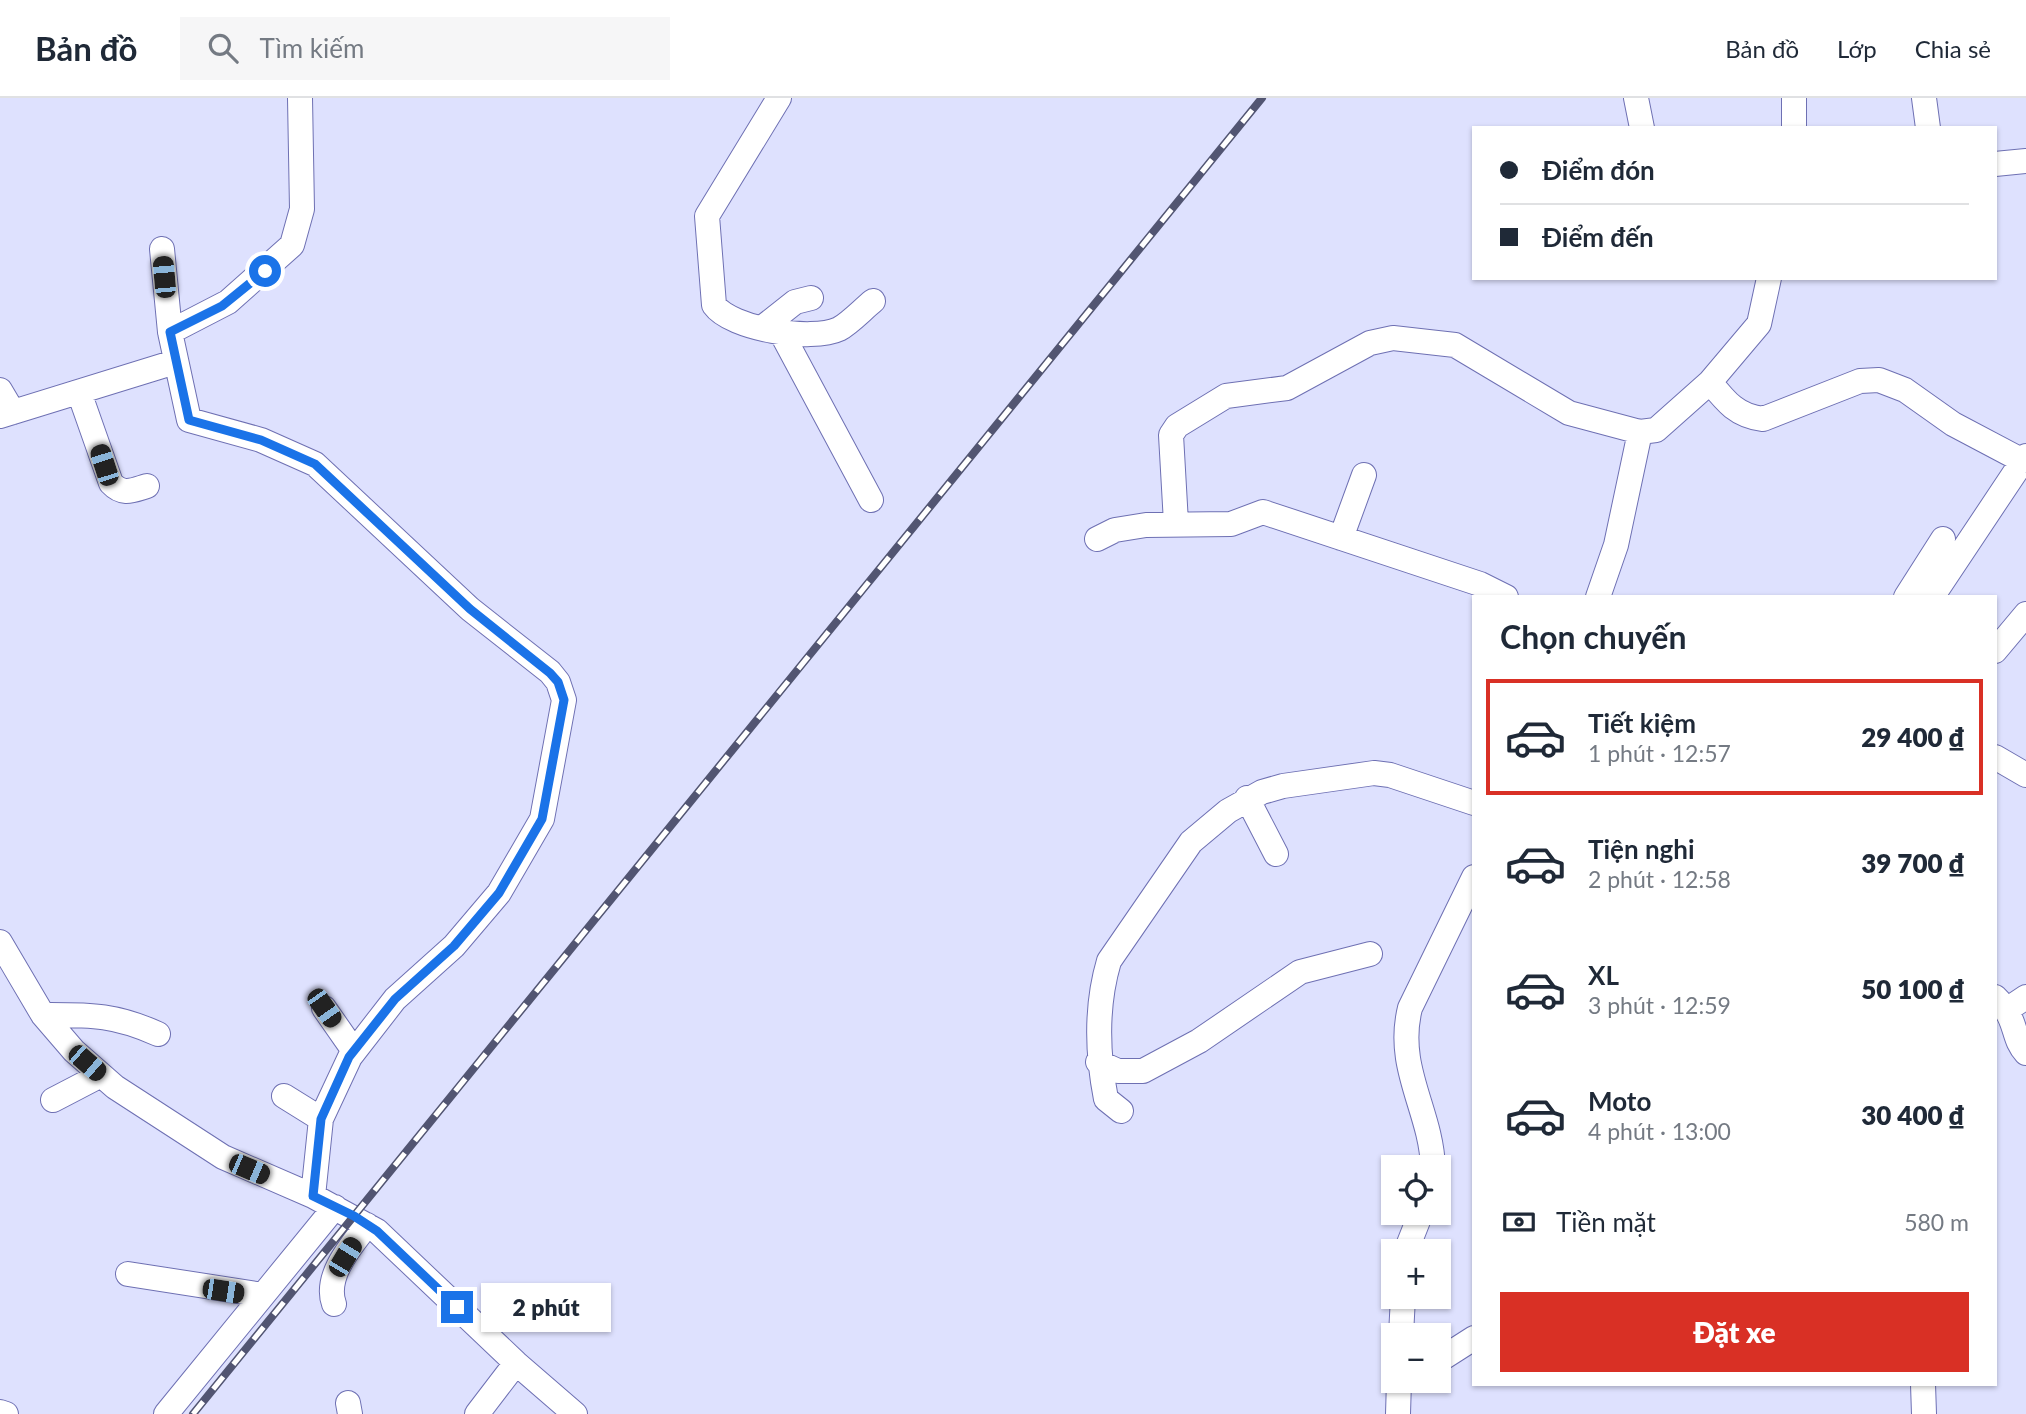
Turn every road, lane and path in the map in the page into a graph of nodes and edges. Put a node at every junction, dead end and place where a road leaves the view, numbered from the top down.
1 (300, 98) edge
2 (779, 98) edge
3 (1636, 98) edge
4 (1794, 98) edge
5 (1923, 98) edge
6 (1642, 126) edge
7 (1794, 126) edge
8 (1928, 126) edge
9 (2026, 161) edge
10 (1997, 164) edge
11 (162, 249) dead end
12 (1769, 280) edge
13 (811, 298) dead end
14 (873, 301) dead end
15 (772, 331) junction
16 (173, 347) junction
17 (1710, 382) junction
18 (0, 390) edge
19 (79, 392) junction
20 (6, 414) edge
21 (1640, 432) junction
22 (2024, 458) edge
23 (1364, 475) dead end
24 (147, 486) dead end
25 (870, 500) dead end
26 (1176, 523) junction
27 (1341, 538) junction
28 (1097, 539) dead end
29 (1943, 540) dead end
30 (1931, 585) edge
31 (1502, 595) edge
32 (1599, 595) edge
33 (1910, 595) edge
34 (2026, 614) edge
35 (1997, 649) edge
36 (1997, 758) edge
37 (2026, 775) edge
38 (1247, 799) junction
39 (1472, 802) edge
40 (1276, 854) dead end
41 (1472, 881) edge
42 (0, 942) edge
43 (1370, 954) dead end
44 (2010, 1001) edge
45 (324, 1008) dead end
46 (43, 1015) junction
47 (158, 1034) dead end
48 (354, 1051) junction
49 (2026, 1053) edge
50 (1098, 1062) junction
51 (101, 1075) junction
52 (284, 1096) dead end
53 (53, 1100) dead end
54 (1121, 1111) dead end
55 (321, 1119) junction
56 (1431, 1155) edge
57 (313, 1196) junction
58 (335, 1207) junction
59 (367, 1225) junction
60 (128, 1274) dead end
61 (263, 1295) junction
62 (334, 1304) dead end
63 (1472, 1339) edge
64 (1451, 1353) edge
65 (516, 1363) junction
66 (1923, 1386) edge
67 (1401, 1393) edge
68 (0, 1412) edge
69 (6, 1414) edge
70 (166, 1414) edge
71 (477, 1414) edge
72 (575, 1414) edge
73 (1398, 1414) edge
74 (1924, 1414) edge

1 - 16 street
2 - 15 street
3 - 6 street
4 - 7 street
5 - 8 street
9 - 10 street
11 - 16 street
12 - 17 street
13 - 15 street
14 - 15 street
15 - 25 street
16 - 19 street
16 - 48 street
17 - 21 street
17 - 22 street
18 - 20 street
19 - 20 street
19 - 24 street
21 - 26 street
21 - 32 street
22 - 30 street
23 - 27 street
26 - 27 street
26 - 28 street
27 - 31 street
29 - 30 street
30 - 33 street
34 - 35 street
36 - 37 street
38 - 39 street
38 - 40 street
38 - 50 street
41 - 56 street
42 - 46 street
43 - 50 street
44 - 49 street
45 - 48 street
46 - 47 street
46 - 51 street
48 - 55 street
50 - 54 street
51 - 53 street
51 - 57 street
52 - 55 street
55 - 57 street
57 - 58 street
58 - 59 street
58 - 61 street
59 - 62 street
59 - 65 street
60 - 61 street
61 - 70 street
63 - 64 street
65 - 71 street
65 - 72 street
66 - 74 street
67 - 73 street
68 - 69 street

